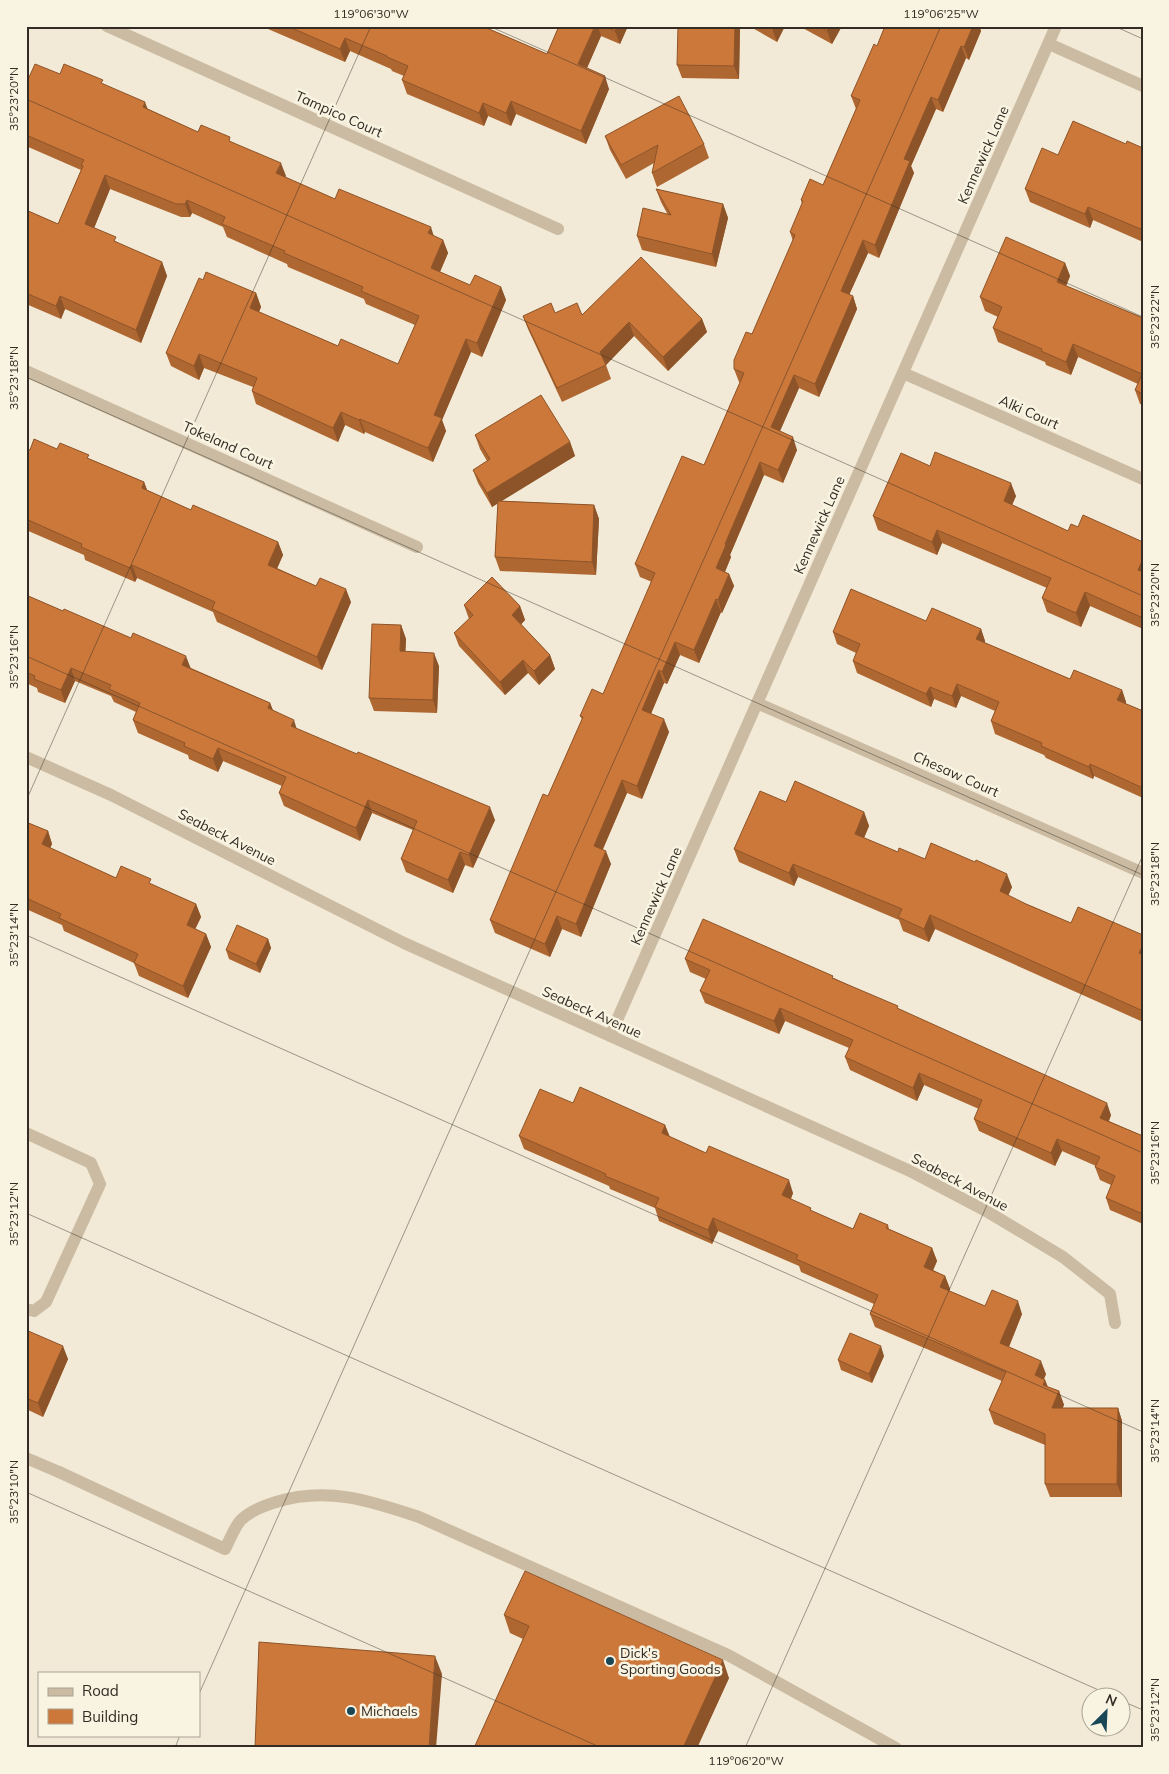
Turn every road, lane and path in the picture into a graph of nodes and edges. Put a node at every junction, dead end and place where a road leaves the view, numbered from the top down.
1 (107, 26) edge
2 (1056, 26) edge
3 (1048, 44) junction
4 (1143, 86) edge
5 (558, 229) dead end
6 (26, 371) edge
7 (903, 373) junction
8 (1143, 478) edge
9 (418, 547) dead end
10 (757, 703) junction
11 (26, 757) edge
12 (1143, 873) edge
13 (610, 1036) junction
14 (26, 1134) edge
15 (26, 1309) edge
16 (1115, 1323) dead end
17 (26, 1458) edge
18 (896, 1748) edge

1 - 5 street, Tampico Court
2 - 3 street, Kennewick Lane
3 - 4 street
3 - 7 street, Kennewick Lane
6 - 9 street, Tokeland Court
7 - 8 street, Alki Court
7 - 10 street, Kennewick Lane
10 - 12 street, Chesaw Court
10 - 13 street, Kennewick Lane
11 - 13 street, Seabeck Avenue
13 - 16 street, Seabeck Avenue
14 - 15 street
17 - 18 street

